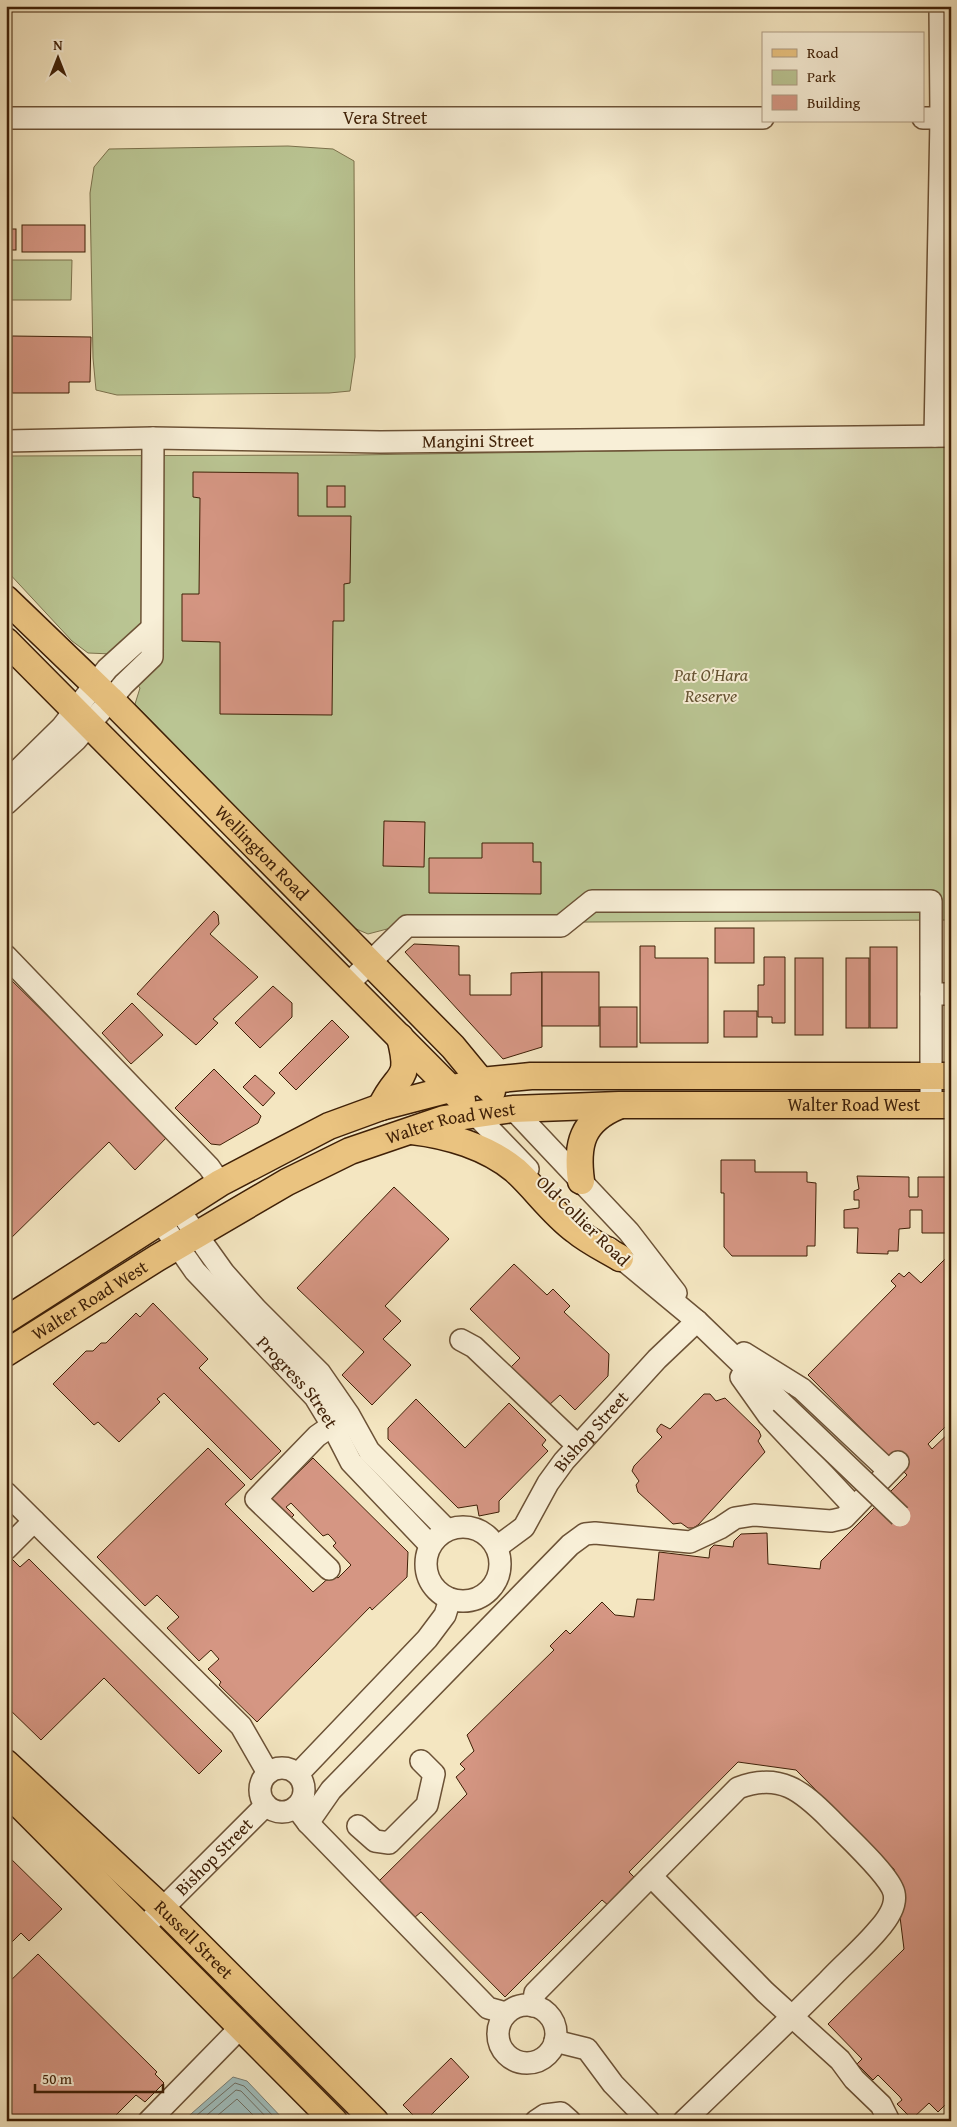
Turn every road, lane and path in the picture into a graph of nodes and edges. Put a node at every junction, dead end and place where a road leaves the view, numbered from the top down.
1 (940, 6) edge
2 (6, 118) edge
3 (762, 118) edge
4 (932, 118) edge
5 (943, 436) edge
6 (154, 438) junction
7 (6, 441) edge
8 (6, 599) edge
9 (151, 629) junction
10 (6, 642) edge
11 (102, 693) junction
12 (83, 717) junction
13 (6, 782) edge
14 (6, 804) edge
15 (6, 956) edge
16 (370, 963) junction
17 (348, 984) junction
18 (941, 994) edge
19 (400, 1037) junction
20 (941, 1076) edge
21 (481, 1081) junction
22 (452, 1090) junction
23 (941, 1104) edge
24 (619, 1105) junction
25 (381, 1107) junction
26 (513, 1109) junction
27 (474, 1113) junction
28 (408, 1130) junction
29 (581, 1181) junction
30 (220, 1184) junction
31 (170, 1216) junction
32 (187, 1241) junction
33 (620, 1258) junction
34 (6, 1320) edge
35 (702, 1326) junction
36 (461, 1340) dead end
37 (6, 1353) edge
38 (341, 1420) junction
39 (577, 1446) junction
40 (6, 1493) edge
41 (854, 1506) junction
42 (900, 1516) dead end
43 (34, 1521) junction
44 (447, 1530) junction
45 (430, 1545) junction
46 (497, 1547) junction
47 (6, 1549) edge
48 (328, 1569) dead end
49 (450, 1599) junction
50 (421, 1761) dead end
51 (6, 1763) edge
52 (268, 1773) junction
53 (298, 1774) junction
54 (6, 1791) edge
55 (266, 1805) junction
56 (302, 1815) junction
57 (358, 1826) dead end
58 (651, 1876) junction
59 (162, 1908) junction
60 (142, 1929) junction
61 (533, 2006) junction
62 (506, 2013) junction
63 (792, 2017) junction
64 (241, 2028) junction
65 (555, 2041) junction
66 (149, 2121) edge
67 (334, 2121) edge
68 (375, 2121) edge
69 (536, 2121) edge
70 (570, 2121) edge
71 (649, 2121) edge
72 (684, 2121) edge
73 (889, 2121) edge

1 - 4 street
2 - 3 street, Vera Street
4 - 5 street
5 - 6 street, Mangini Street
6 - 7 street, Mangini Street
6 - 9 street
8 - 11 main road, Wellington Road
9 - 11 street
9 - 11 street
10 - 12 main road, Wellington Road
11 - 12 street
11 - 16 main road, Wellington Road
12 - 13 street
12 - 14 street
12 - 17 main road, Wellington Road
15 - 30 street
16 - 17 street
16 - 18 street
16 - 21 main road, Wellington Road
17 - 19 main road, Wellington Road
18 - 20 street
19 - 22 main road, Wellington Road
19 - 25 main road
20 - 21 main road, Walter Road West
20 - 23 street
21 - 22 main road, Walter Road West
21 - 26 main road, Wellington Road
22 - 25 main road, Walter Road West
22 - 27 main road, Wellington Road
23 - 24 main road, Walter Road West
24 - 26 main road, Walter Road West
24 - 29 main road
25 - 30 main road, Walter Road West
26 - 27 main road, Walter Road West
26 - 29 street, Old Collier Road
27 - 28 main road, Walter Road West
27 - 33 street, Old Collier Road
28 - 32 main road, Walter Road West
28 - 33 main road
29 - 35 street, Old Collier Road
30 - 31 main road, Walter Road West
31 - 32 street, Progress Street
31 - 34 main road, Walter Road West
32 - 37 main road, Walter Road West
32 - 38 street, Progress Street
33 - 35 street, Old Collier Road
35 - 39 street, Bishop Street
35 - 41 street
35 - 41 street
35 - 42 street, Old Collier Road, bridge
36 - 39 street
38 - 44 street, Progress Street
38 - 45 street, Progress Street
38 - 48 street
39 - 46 street, Bishop Street
40 - 43 street
41 - 56 street
43 - 47 street
43 - 52 street
44 - 45 street
44 - 46 street
45 - 49 street
46 - 49 street
49 - 53 street
50 - 57 street
51 - 59 main road, Russell Street
52 - 53 street
52 - 55 street
53 - 56 street
54 - 60 main road, Russell Street
55 - 56 street
55 - 59 street, Bishop Street
56 - 62 street
58 - 61 street
58 - 63 street
58 - 63 street
59 - 60 street, Bishop Street
59 - 68 main road, Russell Street
60 - 64 main road, Russell Street
61 - 62 street
61 - 65 street
62 - 65 street
63 - 72 street
63 - 73 street
64 - 66 street
64 - 67 main road, Russell Street
65 - 71 street
69 - 70 street

